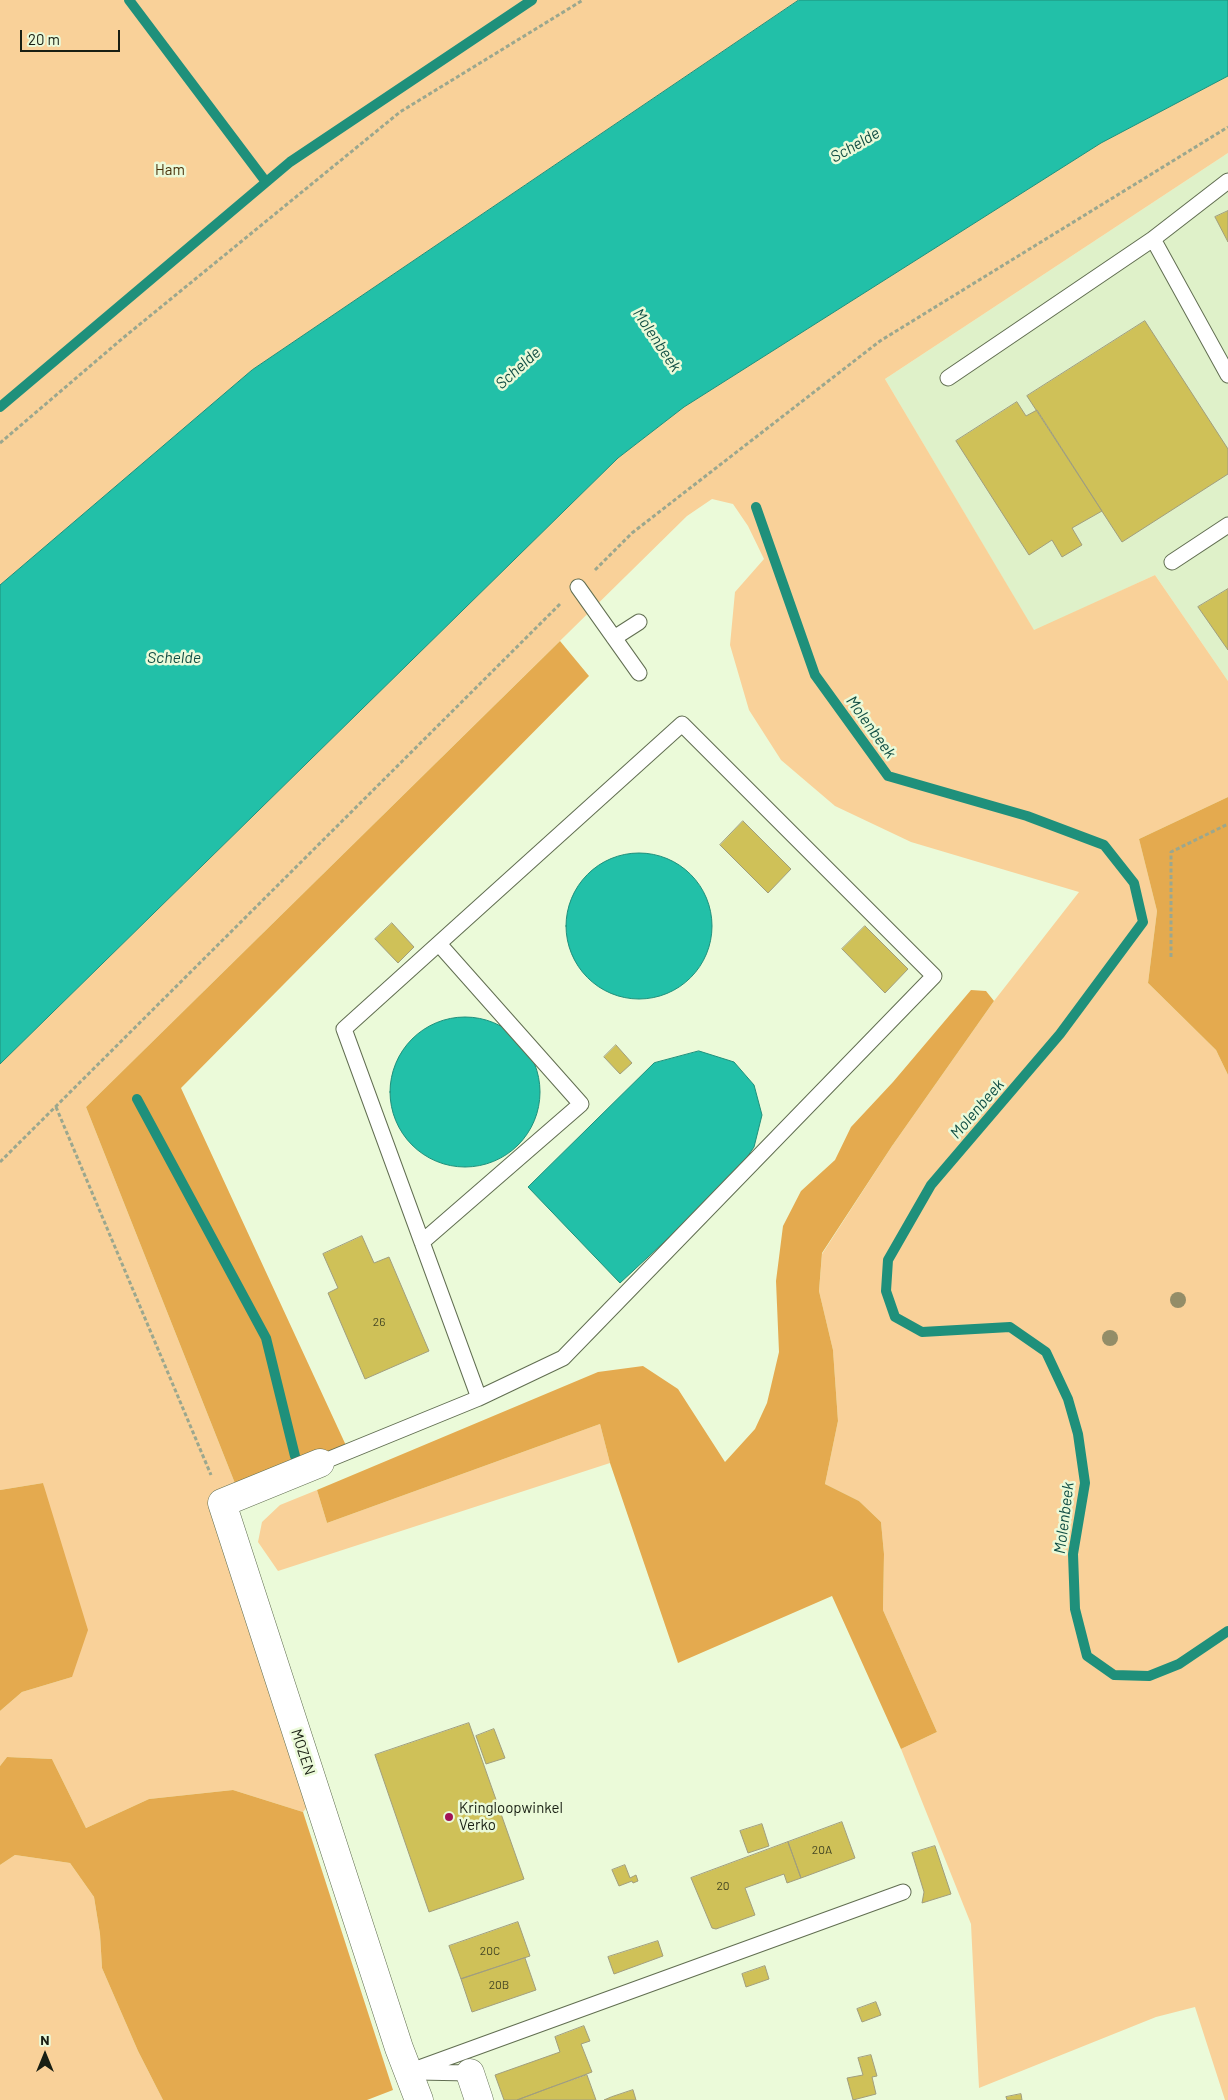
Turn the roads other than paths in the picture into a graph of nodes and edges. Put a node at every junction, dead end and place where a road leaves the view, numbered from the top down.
1 (1228, 182) edge
2 (1153, 239) junction
3 (1228, 375) edge
4 (948, 378) dead end
5 (1228, 525) edge
6 (1172, 562) dead end
7 (578, 586) dead end
8 (639, 622) dead end
9 (614, 638) junction
10 (639, 673) dead end
11 (439, 944) junction
12 (422, 1242) junction
13 (478, 1398) junction
14 (320, 1463) joint
15 (903, 1892) dead end
16 (408, 2072) junction
17 (470, 2074) joint
18 (419, 2100) edge
19 (479, 2100) edge

1 - 2 lane
2 - 3 lane
2 - 4 lane
5 - 6 lane
7 - 9 lane
8 - 9 lane
9 - 10 lane
11 - 12 lane
11 - 12 lane
11 - 13 lane
12 - 13 lane
13 - 14 lane
14 - 16 street, MOZEN
15 - 16 lane
16 - 17 lane
16 - 18 street, MOZEN
17 - 19 street

